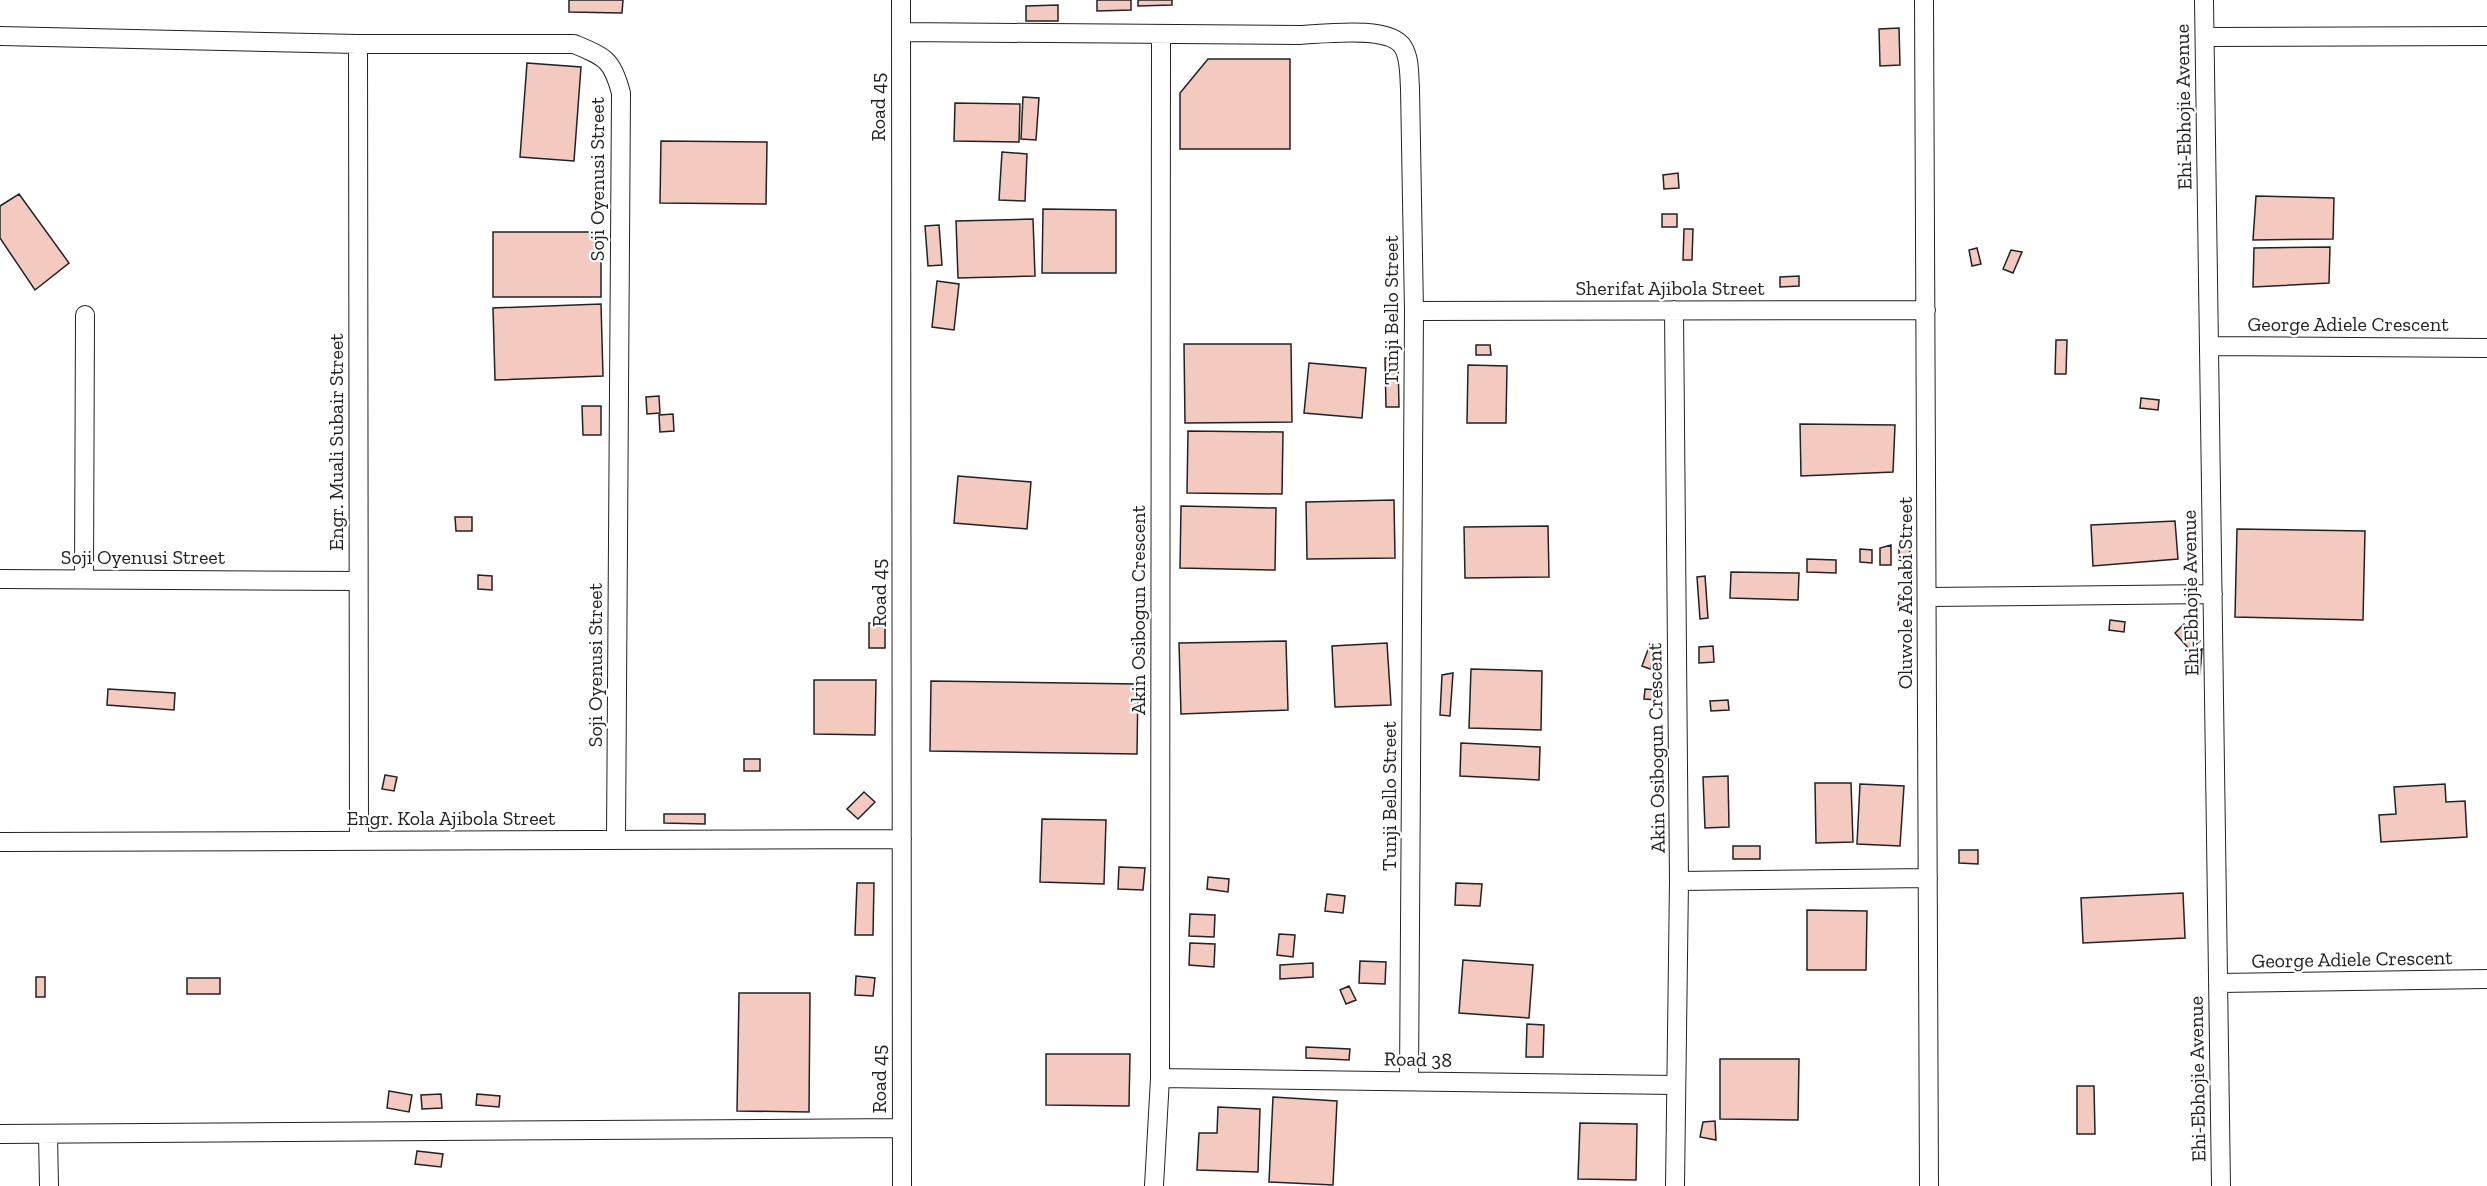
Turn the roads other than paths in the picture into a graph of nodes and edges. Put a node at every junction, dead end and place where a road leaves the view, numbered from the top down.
1 (901, 0) edge
2 (1924, 0) edge
3 (2204, 0) edge
4 (901, 32) junction
5 (1161, 34) junction
6 (0, 36) edge
7 (2487, 36) edge
8 (2205, 37) junction
9 (358, 44) junction
10 (1674, 310) junction
11 (1926, 310) junction
12 (1414, 311) junction
13 (85, 315) dead end
14 (2210, 346) junction
15 (2487, 348) edge
16 (0, 579) edge
17 (84, 579) junction
18 (358, 581) junction
19 (2213, 594) junction
20 (1927, 597) junction
21 (902, 839) junction
22 (359, 840) junction
23 (616, 840) junction
24 (0, 842) edge
25 (1928, 878) junction
26 (1679, 881) junction
27 (2487, 979) edge
28 (2218, 983) junction
29 (1160, 1078) junction
30 (1409, 1081) junction
31 (1675, 1085) junction
32 (902, 1128) junction
33 (0, 1134) edge
34 (48, 1134) junction
35 (49, 1186) edge
36 (902, 1186) edge
37 (1154, 1186) edge
38 (1675, 1186) edge
39 (1929, 1186) edge
40 (2222, 1186) edge

1 - 4 street, Road 45
2 - 11 street, Oluwole Afolabi Street
3 - 8 street, Ehi-Ebhojie Avenue
4 - 5 street, Tunji Bello Street
4 - 21 street, Road 45
5 - 12 street, Tunji Bello Street
5 - 29 street, Akin Osibogun Crescent
6 - 9 street, Soji Oyenusi Street
7 - 8 street
8 - 14 street, Ehi-Ebhojie Avenue
9 - 18 street, Engr. Muali Subair Street
9 - 23 street, Soji Oyenusi Street
10 - 11 street, Sherifat Ajibola Street
10 - 12 street, Sherifat Ajibola Street
10 - 26 street, Akin Osibogun Crescent
11 - 20 street, Oluwole Afolabi Street
12 - 30 street, Tunji Bello Street
13 - 17 street
14 - 15 street, George Adiele Crescent
14 - 19 street, Ehi-Ebhojie Avenue
16 - 17 street, Soji Oyenusi Street
17 - 18 street, Soji Oyenusi Street
18 - 22 street, Engr. Muali Subair Street
19 - 20 street
19 - 28 street, Ehi-Ebhojie Avenue
20 - 25 street, Oluwole Afolabi Street
21 - 23 street, Engr. Kola Ajibola Street
21 - 32 street, Road 45
22 - 23 street, Engr. Kola Ajibola Street
22 - 24 street, Engr. Kola Ajibola Street
25 - 26 street
25 - 39 street, Oluwole Afolabi Street
26 - 31 street, Akin Osibogun Crescent
27 - 28 street, George Adiele Crescent
28 - 40 street, Ehi-Ebhojie Avenue
29 - 30 street, Road 38
29 - 37 street, Akin Osibogun Crescent
30 - 31 street, Road 38
31 - 38 street, Akin Osibogun Crescent
32 - 34 street
32 - 36 street, Road 45
33 - 34 street
34 - 35 street

